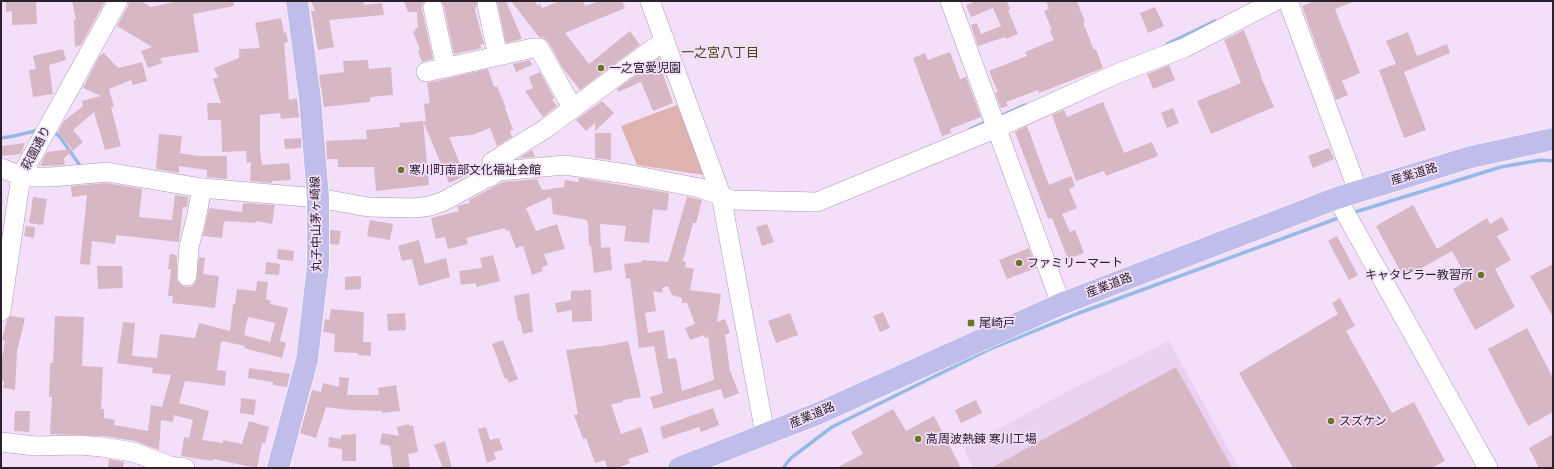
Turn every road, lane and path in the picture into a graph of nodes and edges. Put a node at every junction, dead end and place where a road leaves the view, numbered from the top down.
1 (118, 1) edge
2 (297, 1) edge
3 (650, 1) edge
4 (950, 1) edge
5 (1275, 1) edge
6 (1288, 1) edge
7 (487, 5) dead end
8 (433, 8) dead end
9 (665, 40) junction
10 (498, 56) junction
11 (446, 68) junction
12 (426, 72) dead end
13 (573, 109) junction
14 (994, 122) junction
15 (1553, 139) edge
16 (1, 168) edge
17 (491, 170) junction
18 (21, 176) junction
19 (202, 188) junction
20 (1358, 191) junction
21 (721, 195) junction
22 (318, 198) junction
23 (1337, 198) junction
24 (186, 276) dead end
25 (1061, 304) junction
26 (1, 311) edge
27 (765, 434) junction
28 (1, 442) edge
29 (682, 467) edge
30 (185, 468) edge
31 (278, 468) edge
32 (1488, 468) edge

1 - 18 street, 萩園通り
2 - 22 main road, 丸子中山茅ヶ崎線
3 - 9 street
4 - 14 street
5 - 14 street
6 - 20 street
7 - 10 street
8 - 11 street
9 - 13 street
9 - 21 street
10 - 11 street
10 - 13 street
11 - 12 street
13 - 17 street
14 - 21 street
14 - 25 street
15 - 20 main road, 産業道路
16 - 18 street
17 - 21 street
17 - 22 street
18 - 19 street
18 - 26 street, 萩園通り
19 - 22 street
19 - 24 street
20 - 23 main road, 産業道路
21 - 27 street
22 - 31 main road, 丸子中山茅ヶ崎線
23 - 25 main road, 産業道路
23 - 32 street
25 - 27 main road, 産業道路
27 - 29 main road, 産業道路
28 - 30 street

